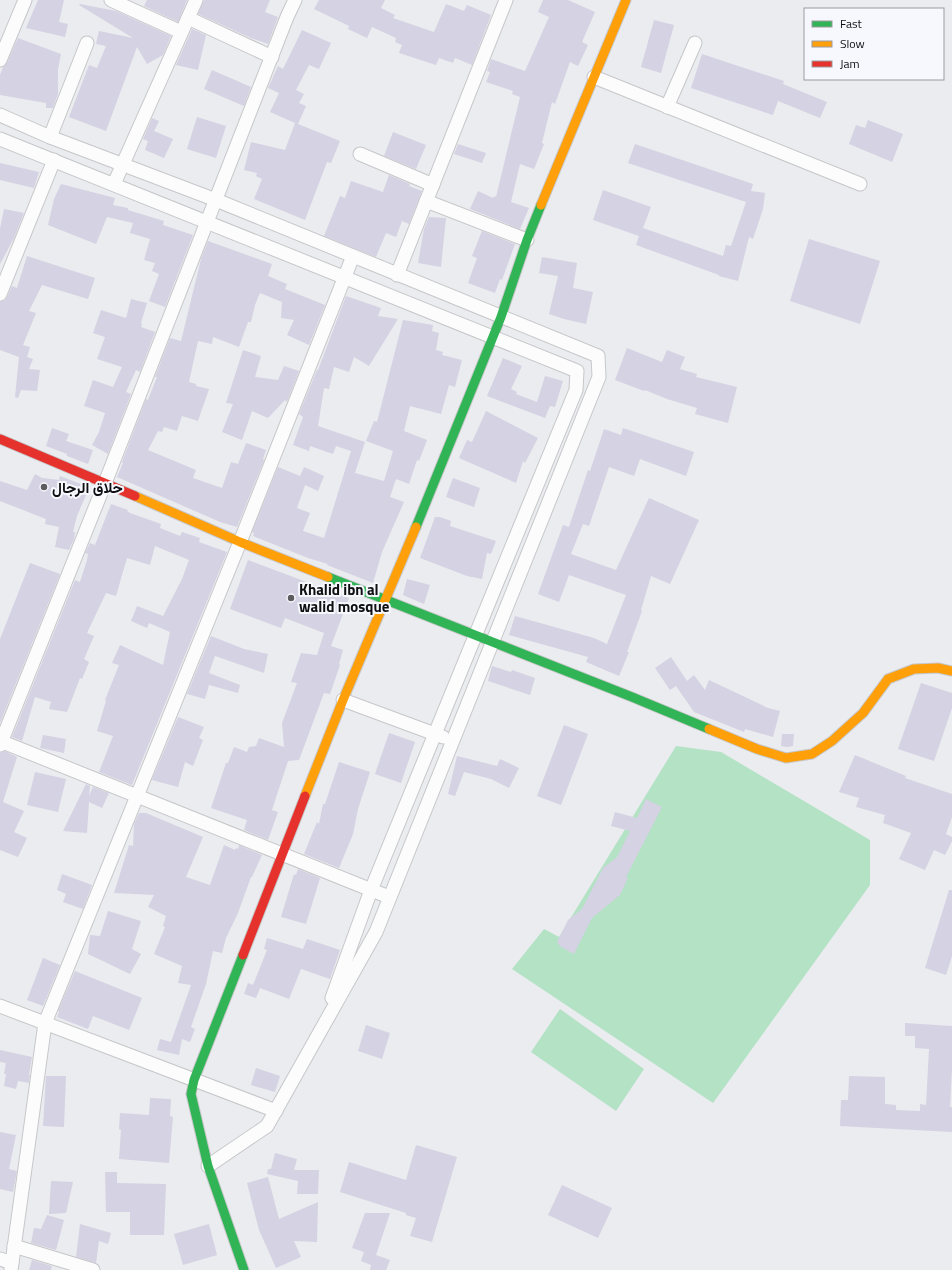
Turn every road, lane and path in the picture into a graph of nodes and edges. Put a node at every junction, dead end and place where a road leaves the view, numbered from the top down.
1 (25, 0) edge
2 (111, 0) edge
3 (196, 0) edge
4 (295, 0) edge
5 (506, 0) edge
6 (626, 0) edge
7 (188, 18) junction
8 (181, 32) junction
9 (87, 44) dead end
10 (696, 44) dead end
11 (272, 57) junction
12 (0, 60) edge
13 (594, 77) junction
14 (667, 107) junction
15 (0, 115) edge
16 (50, 137) junction
17 (0, 138) edge
18 (360, 154) dead end
19 (54, 160) junction
20 (123, 164) junction
21 (114, 184) junction
22 (860, 184) dead end
23 (433, 185) junction
24 (216, 200) junction
25 (426, 201) junction
26 (207, 222) junction
27 (527, 240) junction
28 (353, 256) junction
29 (397, 275) junction
30 (345, 277) junction
31 (0, 294) edge
32 (501, 317) junction
33 (492, 337) junction
34 (0, 439) edge
35 (106, 482) junction
36 (240, 542) junction
37 (386, 600) junction
38 (476, 635) junction
39 (492, 642) junction
40 (952, 671) edge
41 (343, 700) junction
42 (435, 734) junction
43 (452, 741) junction
44 (0, 742) edge
45 (137, 796) junction
46 (283, 854) junction
47 (371, 890) junction
48 (389, 897) junction
49 (0, 1006) edge
50 (45, 1023) junction
51 (318, 1036) junction
52 (194, 1080) junction
53 (276, 1111) junction
54 (208, 1166) junction
55 (14, 1246) junction
56 (8, 1264) edge
57 (93, 1270) edge
58 (244, 1270) edge

1 - 12 street
2 - 8 street
3 - 7 street
4 - 11 street
5 - 23 street
6 - 13 street
7 - 8 street
7 - 11 street
8 - 20 street
9 - 16 street
10 - 14 street
11 - 24 street
13 - 14 street
13 - 27 street
14 - 22 street
15 - 16 street
16 - 20 street
17 - 19 street
18 - 23 street
19 - 21 street
19 - 31 street
20 - 21 street
20 - 24 street
21 - 26 street
23 - 25 street
24 - 26 street
24 - 28 street
25 - 27 street
25 - 29 street
26 - 30 street
26 - 35 street
27 - 32 street
28 - 29 street
28 - 30 street
29 - 32 street
30 - 33 street
30 - 36 street
32 - 33 street
32 - 39 street
33 - 37 street
33 - 38 street
34 - 35 street
35 - 36 street
35 - 44 street
36 - 37 street
36 - 45 street
37 - 38 street
37 - 41 street
38 - 39 street
38 - 42 street
39 - 40 street
39 - 43 street
41 - 42 street
41 - 46 street
42 - 43 street
42 - 47 street
43 - 48 street
44 - 45 street
45 - 46 street
45 - 50 street
46 - 47 street
46 - 52 street
47 - 48 street
47 - 51 street
48 - 51 street
49 - 50 street
50 - 52 street
50 - 55 street
51 - 53 street
52 - 53 street
52 - 54 street
53 - 54 street
54 - 58 street
55 - 56 street
55 - 57 street

